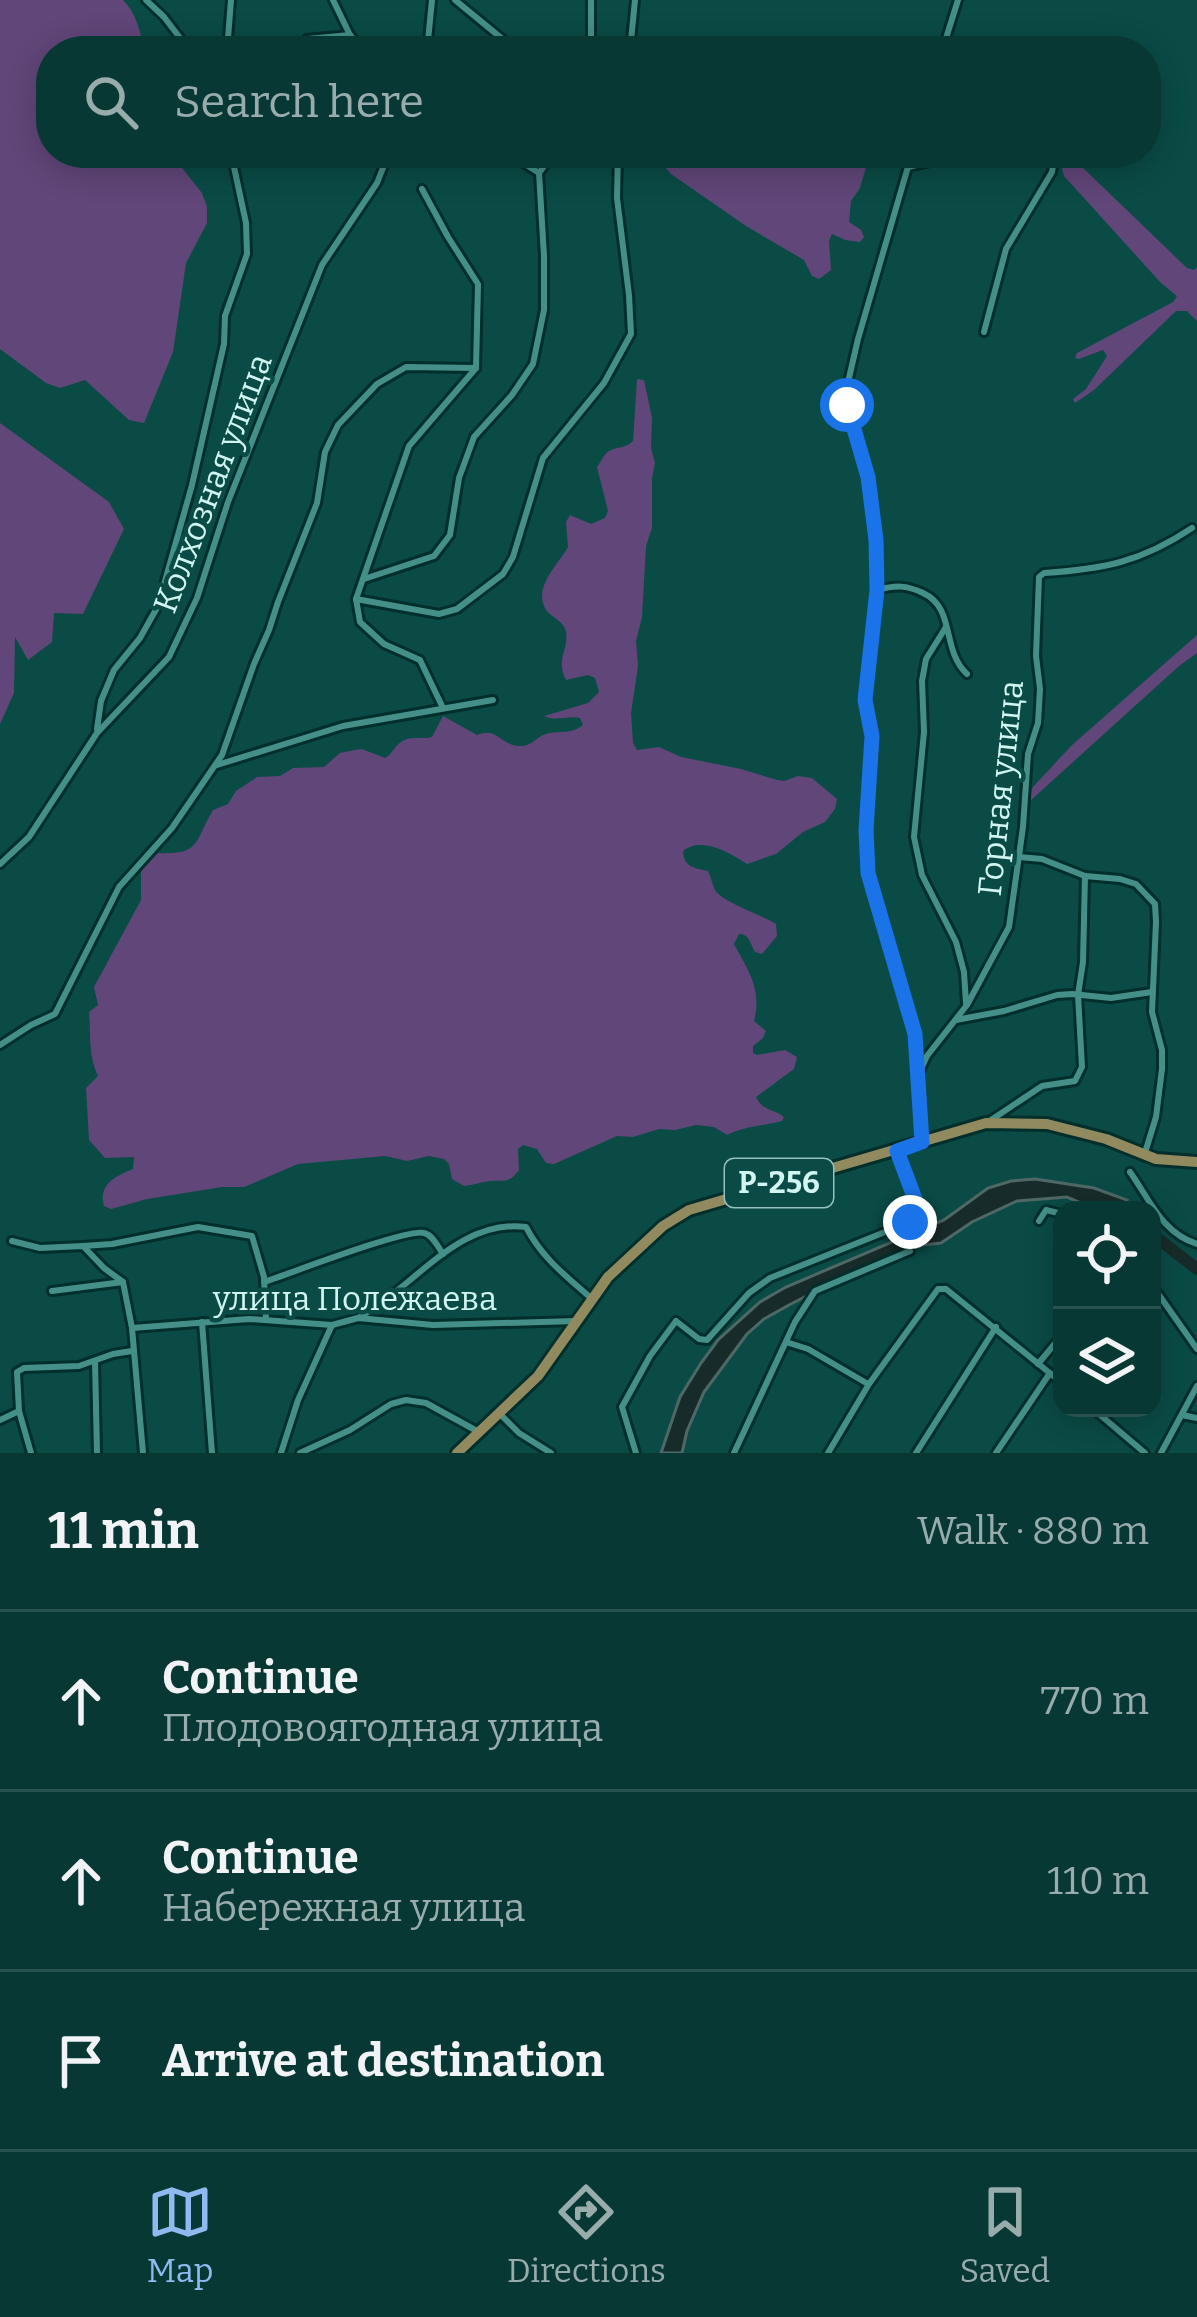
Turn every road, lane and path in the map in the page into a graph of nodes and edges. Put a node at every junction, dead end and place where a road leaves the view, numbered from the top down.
1 (146, 0) edge
2 (231, 0) edge
3 (333, 0) edge
4 (432, 0) edge
5 (455, 0) edge
6 (591, 0) edge
7 (635, 0) edge
8 (958, 0) edge
9 (350, 35) joint
10 (179, 36) edge
11 (228, 36) edge
12 (339, 36) edge
13 (429, 36) edge
14 (499, 36) edge
15 (592, 36) edge
16 (631, 36) edge
17 (947, 36) edge
18 (233, 168) edge
19 (383, 168) edge
20 (530, 168) edge
21 (542, 168) edge
22 (617, 168) edge
23 (908, 168) edge
24 (1053, 168) edge
25 (538, 173) junction
26 (422, 189) dead end
27 (984, 332) dead end
28 (476, 368) junction
29 (1192, 528) dead end
30 (364, 579) junction
31 (877, 590) junction
32 (356, 598) junction
33 (946, 627) junction
34 (968, 674) dead end
35 (493, 700) dead end
36 (443, 708) junction
37 (97, 733) junction
38 (214, 766) junction
39 (1019, 857) junction
40 (0, 864) edge
41 (1085, 876) junction
42 (1152, 992) junction
43 (1078, 995) junction
44 (967, 1005) junction
45 (955, 1021) junction
46 (0, 1045) edge
47 (920, 1071) junction
48 (986, 1123) junction
49 (922, 1142) junction
50 (897, 1151) junction
51 (1144, 1156) junction
52 (1197, 1162) edge
53 (1130, 1172) dead end
54 (1053, 1212) edge
55 (1039, 1221) dead end
56 (13, 1240) dead end
57 (1197, 1244) edge
58 (83, 1246) junction
59 (910, 1252) dead end
60 (443, 1255) junction
61 (123, 1282) junction
62 (264, 1282) junction
63 (52, 1291) dead end
64 (592, 1298) junction
65 (1161, 1298) edge
66 (380, 1306) junction
67 (358, 1318) junction
68 (266, 1320) junction
69 (578, 1321) junction
70 (202, 1322) junction
71 (385, 1322) junction
72 (332, 1325) junction
73 (996, 1327) junction
74 (132, 1328) junction
75 (786, 1342) junction
76 (1053, 1346) edge
77 (1197, 1349) edge
78 (132, 1352) junction
79 (95, 1359) junction
80 (1038, 1364) junction
81 (1050, 1372) junction
82 (1053, 1375) edge
83 (868, 1384) junction
84 (1197, 1386) edge
85 (19, 1411) junction
86 (499, 1413) junction
87 (1182, 1415) junction
88 (1103, 1417) edge
89 (1197, 1418) edge
90 (0, 1420) edge
91 (477, 1431) junction
92 (31, 1453) edge
93 (97, 1453) edge
94 (142, 1453) edge
95 (212, 1453) edge
96 (281, 1453) edge
97 (300, 1453) edge
98 (457, 1453) edge
99 (551, 1453) edge
100 (636, 1453) edge
101 (734, 1453) edge
102 (828, 1453) edge
103 (916, 1453) edge
104 (996, 1453) edge
105 (1145, 1453) edge
106 (1161, 1453) edge

1 - 10 street
2 - 11 street
3 - 9 street
4 - 13 street
5 - 14 street
6 - 15 street
7 - 16 street
8 - 17 street
9 - 12 street
18 - 37 street
19 - 37 street, Колхозная улица
20 - 25 street
21 - 25 street
22 - 32 street
23 - 31 street
24 - 27 street
25 - 30 street
26 - 28 street
28 - 30 street
28 - 38 street
29 - 39 street, Горная улица
30 - 32 street
31 - 33 street
31 - 47 street
32 - 36 street
33 - 34 street
33 - 44 street
35 - 36 street
36 - 38 street
37 - 40 street, Колхозная улица
38 - 46 street
39 - 41 street
39 - 44 street, Горная улица
41 - 42 street
41 - 43 street
42 - 43 street
42 - 51 street
43 - 45 street
43 - 48 street
44 - 45 street, Горная улица
45 - 47 street, Горная улица
47 - 49 street
48 - 49 main road, Р-256
48 - 51 main road, Р-256
49 - 50 main road, Р-256
50 - 64 main road, Р-256
50 - 100 street
51 - 52 main road, Р-256
53 - 57 street
54 - 55 street
56 - 58 street
58 - 61 street
58 - 62 street
59 - 75 street
60 - 62 street
60 - 64 street
60 - 66 street
61 - 63 street
61 - 74 street
62 - 68 street
64 - 69 main road, Р-256
65 - 77 street
66 - 67 street
66 - 71 street
67 - 71 street, улица Полежаева
67 - 72 street, улица Полежаева
68 - 70 street, улица Полежаева
68 - 72 street, улица Полежаева
69 - 71 street, улица Полежаева
69 - 86 main road, Р-256
70 - 74 street, улица Полежаева
70 - 95 street
72 - 96 street
73 - 80 street
73 - 83 street
73 - 103 street
74 - 78 street
75 - 83 street
75 - 101 street
76 - 80 street
78 - 79 street
78 - 94 street
79 - 85 street
79 - 93 street
80 - 81 street
81 - 82 street
81 - 104 street
83 - 102 street
84 - 87 street
85 - 90 street
85 - 92 street
86 - 91 main road, Р-256
86 - 99 street
87 - 89 street
87 - 106 street
88 - 105 street
91 - 97 street
91 - 98 main road, Р-256

